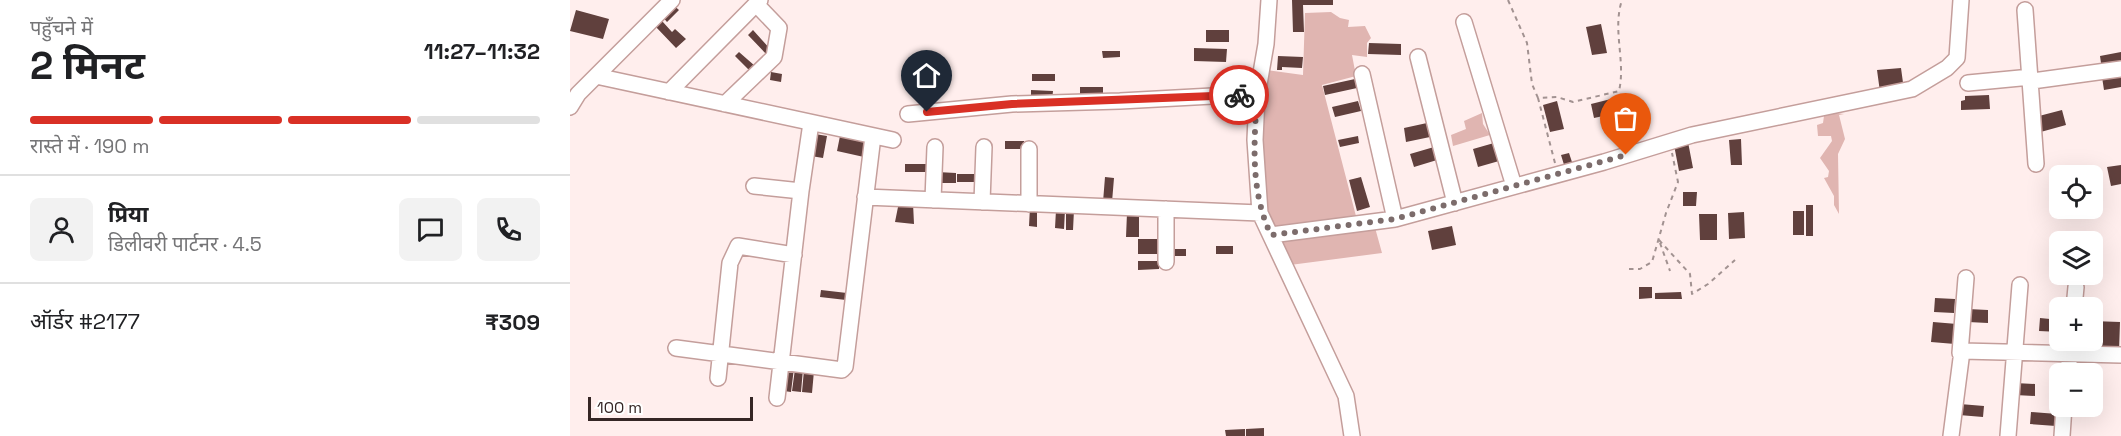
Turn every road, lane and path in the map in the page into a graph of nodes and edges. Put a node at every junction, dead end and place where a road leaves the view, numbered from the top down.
1 (672, 0) edge
2 (1269, 0) edge
3 (1508, 0) edge
4 (1622, 0) edge
5 (1961, 0) edge
6 (758, 2) edge
7 (2025, 10) dead end
8 (1464, 22) dead end
9 (1418, 57) dead end
10 (2121, 69) edge
11 (1362, 74) dead end
12 (596, 76) junction
13 (2031, 79) junction
14 (1968, 83) dead end
15 (669, 92) junction
16 (573, 96) edge
17 (1257, 96) junction
18 (1538, 98) junction
19 (725, 104) junction
20 (908, 114) dead end
21 (811, 123) junction
22 (873, 136) junction
23 (893, 140) dead end
24 (1670, 142) junction
25 (935, 147) dead end
26 (984, 147) dead end
27 (1029, 149) dead end
28 (2036, 164) dead end
29 (1558, 174) junction
30 (754, 186) dead end
31 (1514, 186) junction
32 (801, 192) junction
33 (865, 197) junction
34 (933, 200) junction
35 (982, 202) junction
36 (1455, 203) junction
37 (1029, 204) junction
38 (1166, 209) junction
39 (1260, 213) junction
40 (1395, 219) junction
41 (1271, 235) junction
42 (1659, 240) junction
43 (794, 255) junction
44 (1735, 260) dead end
45 (1166, 262) dead end
46 (1629, 269) dead end
47 (1670, 270) dead end
48 (1966, 278) dead end
49 (2020, 285) dead end
50 (2076, 286) dead end
51 (2075, 297) edge
52 (676, 348) dead end
53 (2049, 348) edge
54 (2014, 351) junction
55 (2096, 351) edge
56 (720, 353) junction
57 (1960, 353) junction
58 (2121, 355) edge
59 (782, 362) junction
60 (718, 378) dead end
61 (777, 398) dead end
62 (2063, 417) edge
63 (1352, 436) edge
64 (1951, 436) edge
65 (2008, 436) edge
66 (2062, 436) edge

1 - 12 street
2 - 17 street
3 - 18 path
4 - 18 path
5 - 24 street
6 - 15 street
6 - 19 street
7 - 13 street
8 - 31 street
9 - 36 street
10 - 13 street
11 - 40 street
12 - 15 street
12 - 16 street
13 - 14 street
13 - 28 street
15 - 19 street
17 - 20 street
17 - 39 street
18 - 29 path
19 - 21 street
21 - 22 street
21 - 32 street
22 - 23 street
22 - 33 street
24 - 29 street
24 - 42 path
25 - 34 street
26 - 35 street
27 - 37 street
29 - 31 street
30 - 32 street
31 - 36 street
32 - 43 street
33 - 34 street
33 - 59 street
34 - 35 street
35 - 37 street
36 - 40 street
37 - 38 street
38 - 39 street
38 - 45 street
39 - 41 street
40 - 41 street
41 - 63 street
42 - 44 path
42 - 46 path
42 - 47 path
43 - 56 street
43 - 59 street
48 - 57 street
49 - 54 street
50 - 51 street
52 - 56 street
53 - 54 street
54 - 57 street
54 - 65 street
55 - 58 street
56 - 59 street
56 - 60 street
57 - 64 street
59 - 61 street
62 - 66 street

